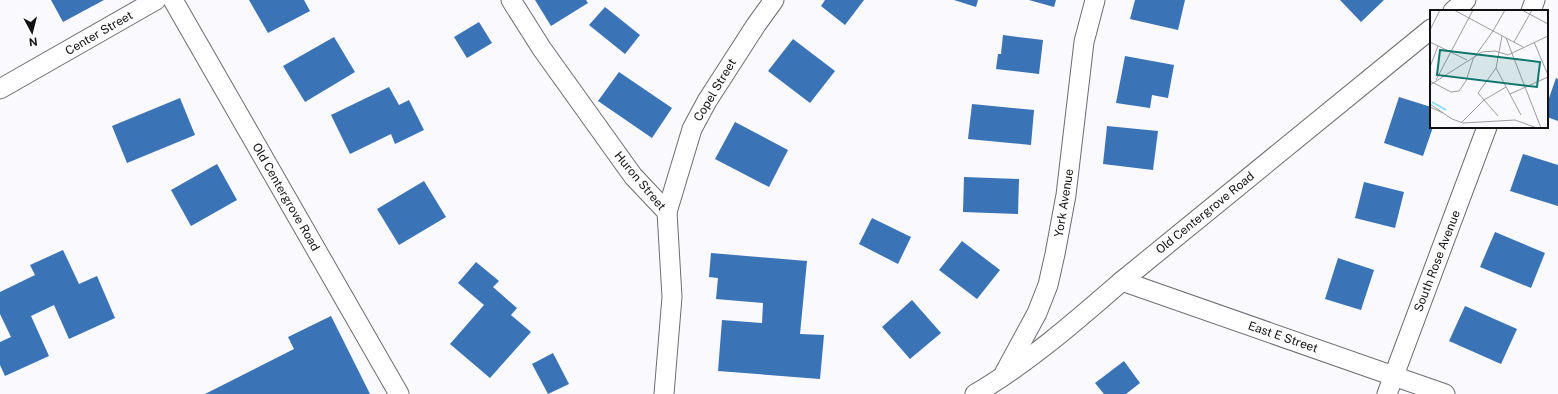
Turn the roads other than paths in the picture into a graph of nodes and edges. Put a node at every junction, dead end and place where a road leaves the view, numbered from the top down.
1 (156, 0) edge
2 (173, 0) edge
3 (511, 0) edge
4 (774, 0) edge
5 (1095, 0) edge
6 (1466, 0) edge
7 (1535, 0) edge
8 (1454, 10) edge
9 (1531, 10) edge
10 (1430, 30) edge
11 (0, 89) edge
12 (1487, 128) edge
13 (667, 212) junction
14 (1122, 281) junction
15 (1394, 376) junction
16 (997, 386) edge
17 (399, 394) edge
18 (664, 394) edge
19 (975, 394) edge
20 (1387, 394) edge
21 (1445, 394) edge

1 - 11 street, Center Street
2 - 17 street, Old Centergrove Road
3 - 13 street, Huron Street
4 - 13 street, Copel Street
5 - 16 street, York Avenue
6 - 8 street
7 - 9 street
10 - 14 street, Old Centergrove Road
12 - 15 street, South Rose Avenue
13 - 18 street, Huron Street
14 - 15 street, East E Street
14 - 16 street, Old Centergrove Road
15 - 20 street, South Rose Avenue
15 - 21 street, East E Street
16 - 19 street, Old Centergrove Road

